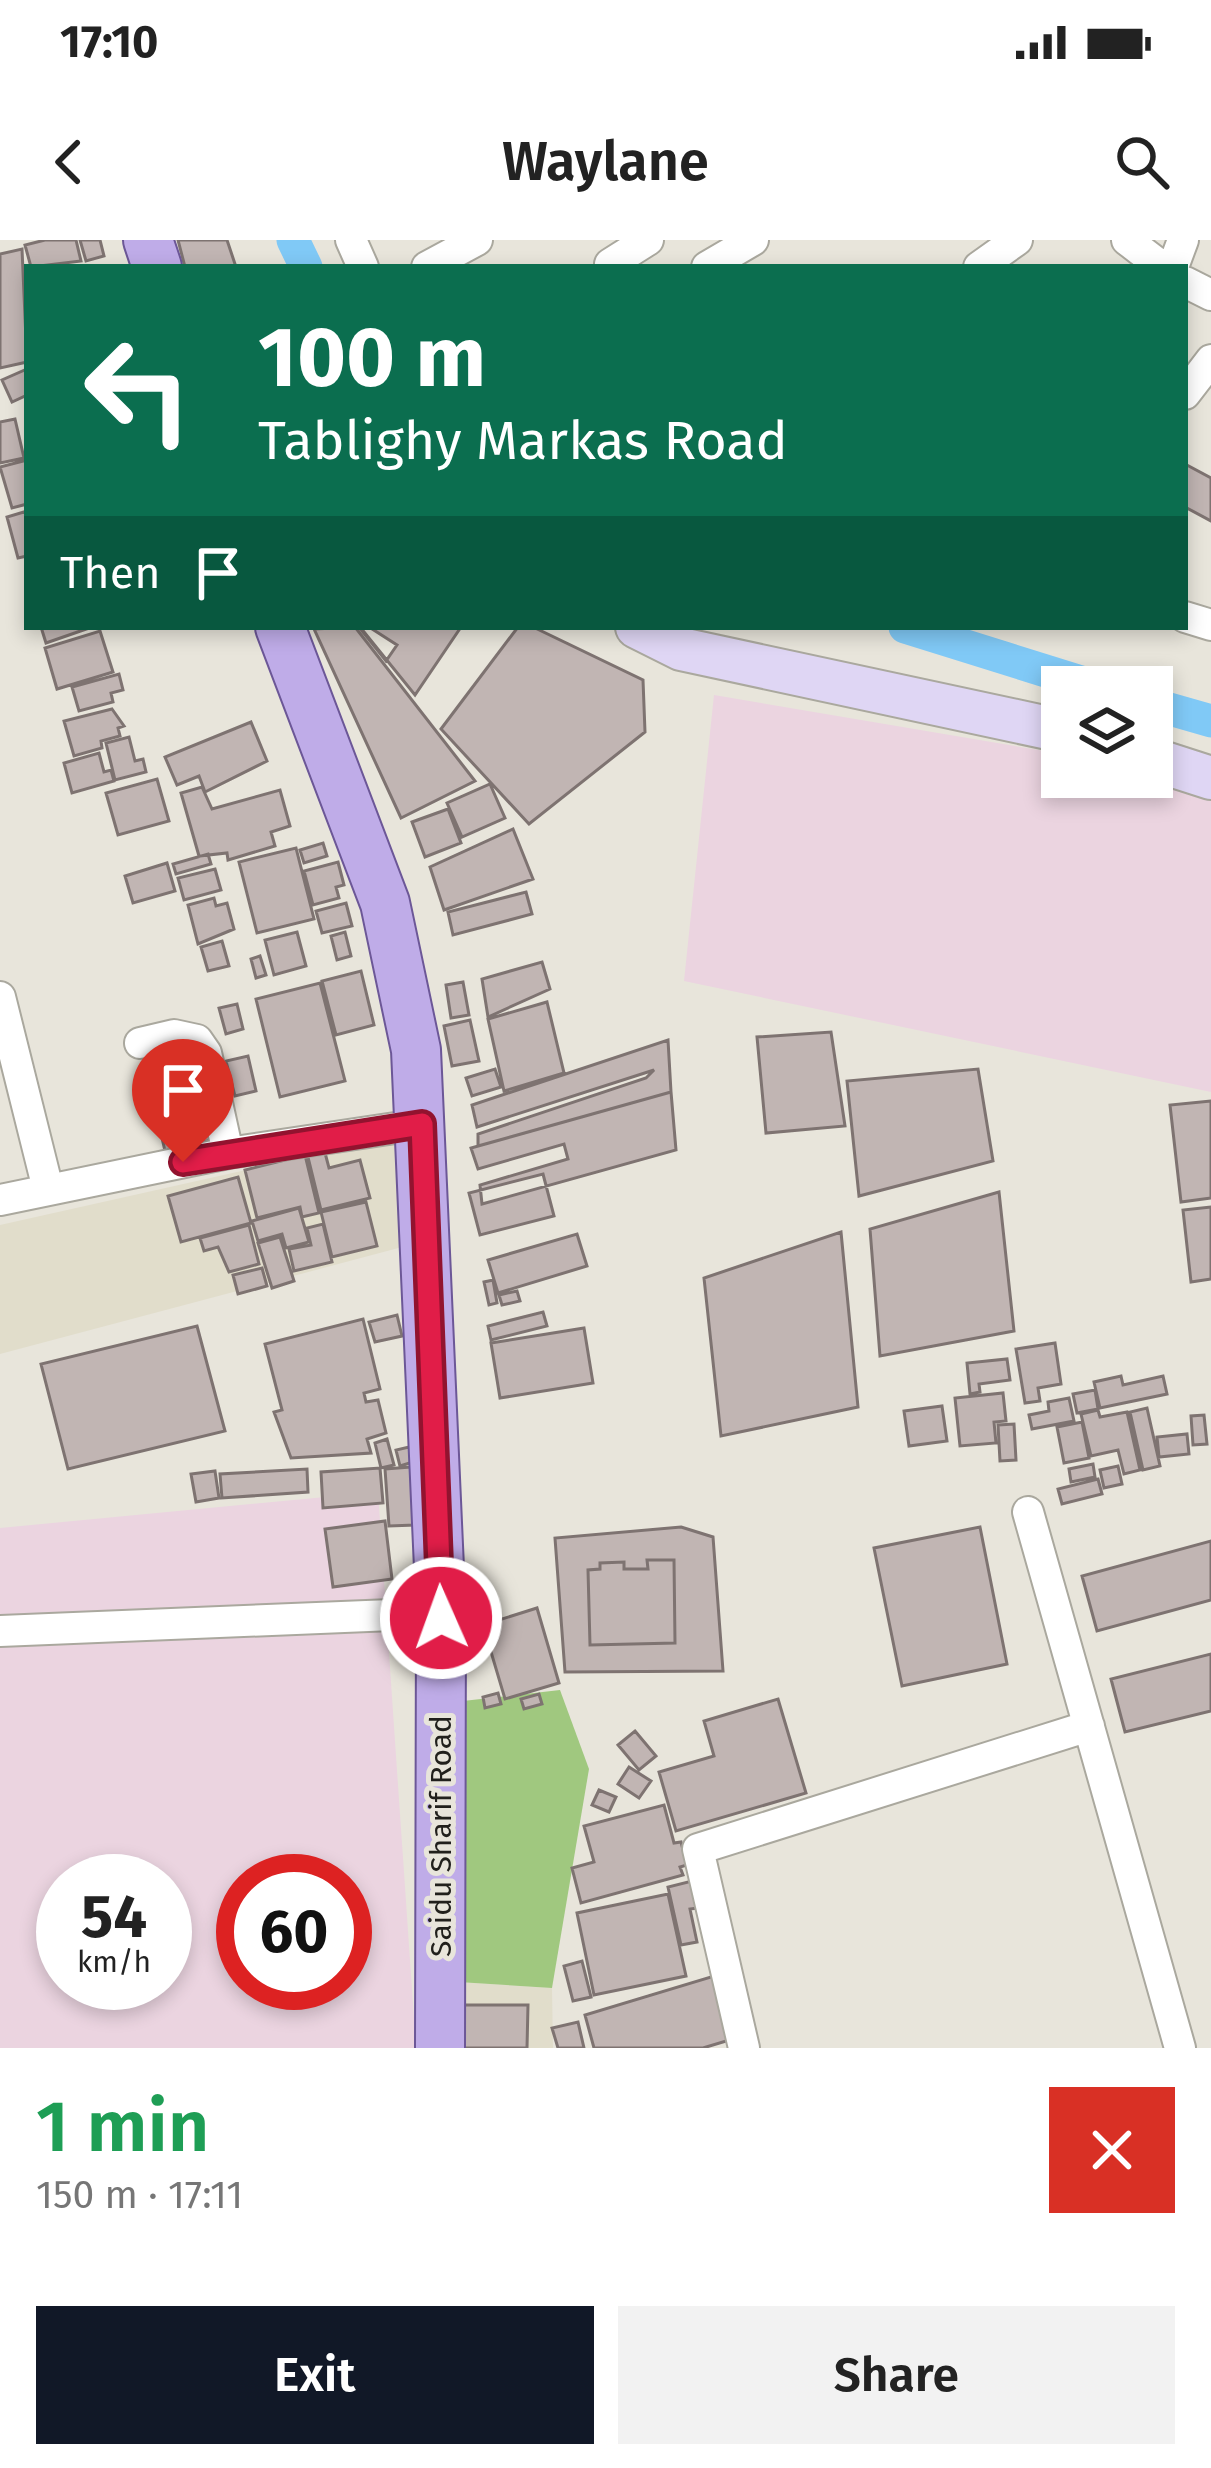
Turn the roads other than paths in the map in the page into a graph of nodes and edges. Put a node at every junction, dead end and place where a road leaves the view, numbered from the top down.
1 (477, 240) edge
2 (649, 240) edge
3 (753, 240) edge
4 (1016, 240) edge
5 (1127, 240) edge
6 (433, 264) edge
7 (610, 264) dead end
8 (712, 264) edge
9 (984, 264) edge
10 (1158, 264) edge
11 (1211, 360) edge
12 (1188, 390) edge
13 (285, 630) edge
14 (285, 630) edge
15 (643, 630) edge
16 (1041, 726) edge
17 (1173, 766) edge
18 (1211, 778) edge
19 (0, 998) edge
20 (140, 1043) dead end
21 (422, 1124) junction
22 (228, 1153) junction
23 (48, 1189) junction
24 (0, 1200) edge
25 (1028, 1512) dead end
26 (446, 1616) junction
27 (0, 1631) edge
28 (1089, 1726) junction
29 (440, 2048) edge
30 (745, 2048) edge
31 (1180, 2048) edge

1 - 6 street
2 - 7 street
3 - 8 street
4 - 9 street
5 - 10 street
11 - 12 street
13 - 21 main road
14 - 26 main road
15 - 16 street
17 - 18 street
19 - 23 street
20 - 22 street
21 - 22 street
21 - 26 main road
22 - 23 street
23 - 24 street
25 - 28 street
26 - 27 street
26 - 29 main road, Saidu Sharif Road
28 - 30 street
28 - 31 street

